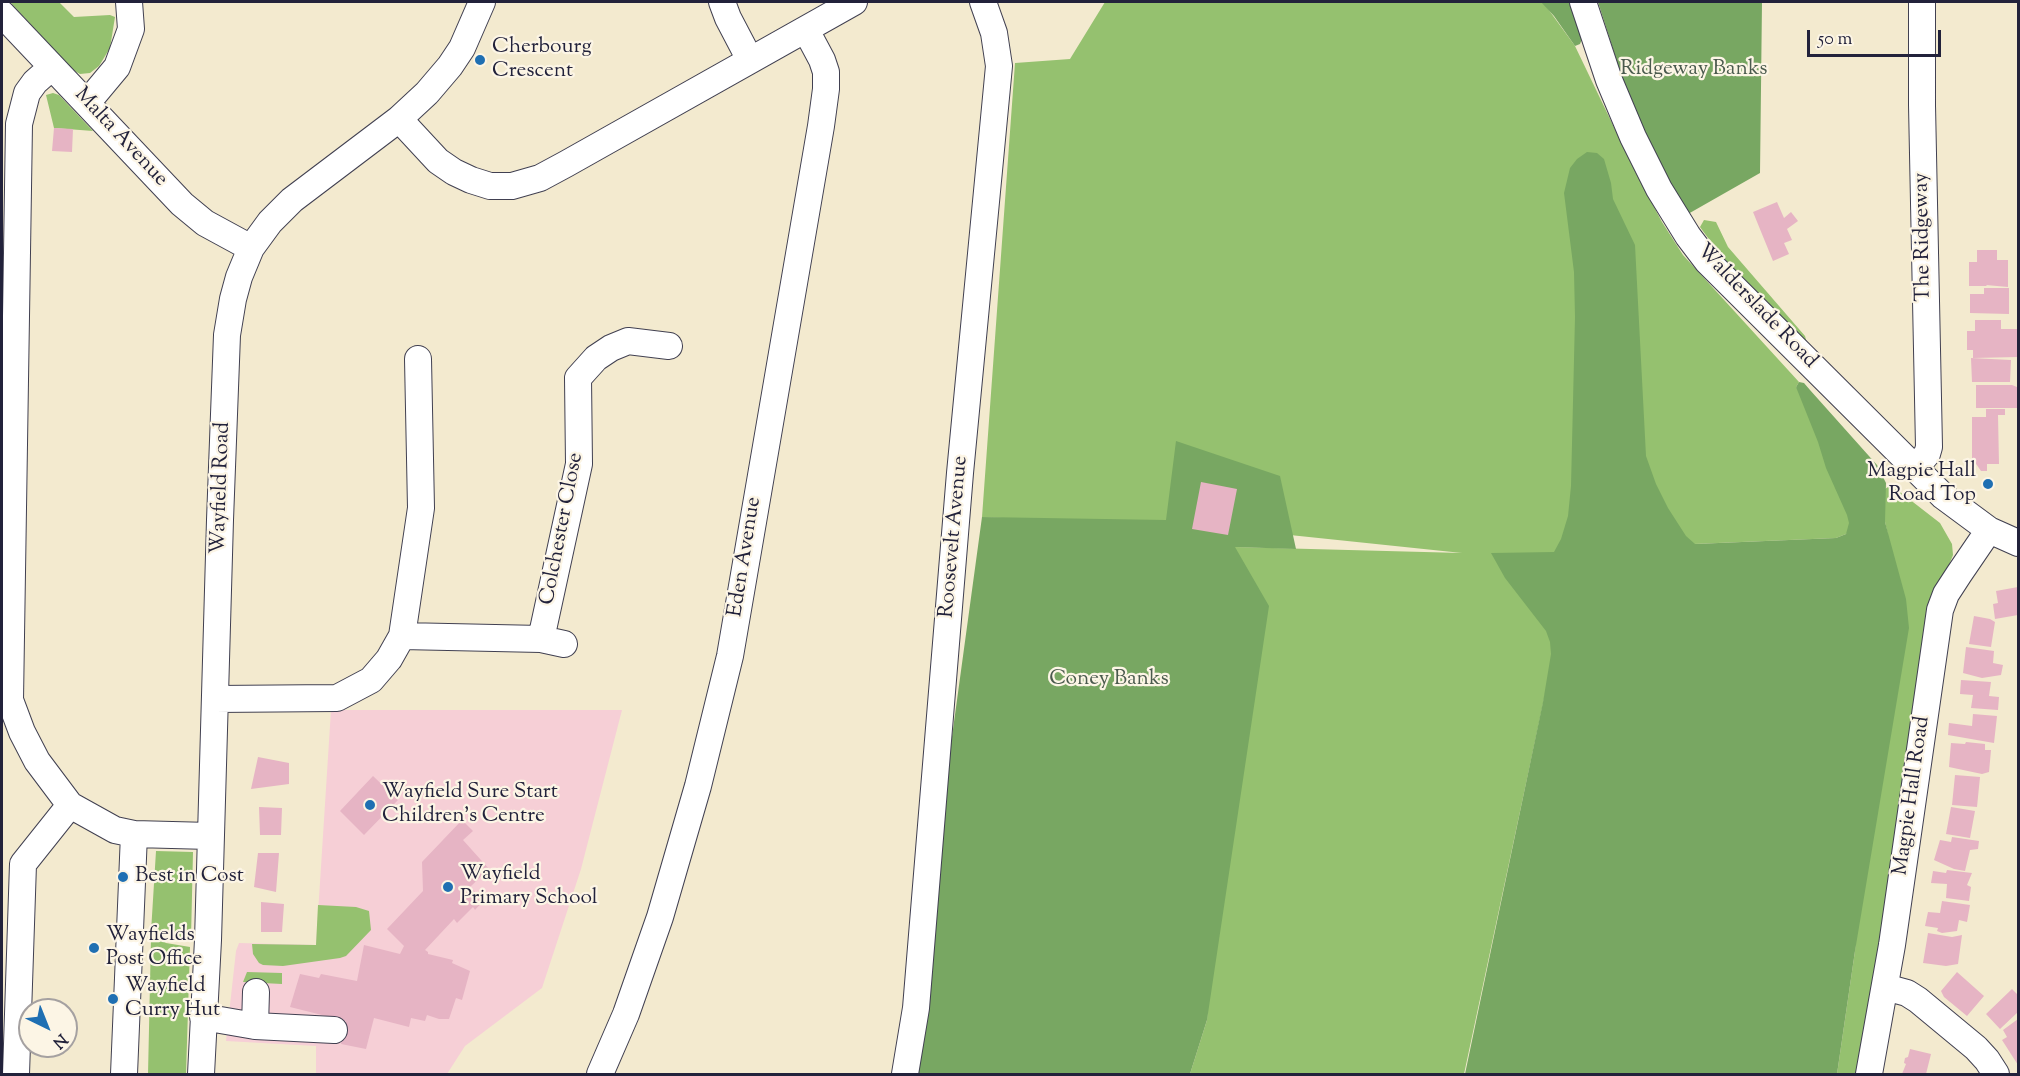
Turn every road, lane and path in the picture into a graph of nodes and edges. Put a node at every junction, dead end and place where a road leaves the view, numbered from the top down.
1 (129, 2) edge
2 (482, 2) edge
3 (722, 2) edge
4 (854, 2) edge
5 (983, 2) edge
6 (1583, 2) edge
7 (1922, 2) edge
8 (2, 14) edge
9 (806, 30) junction
10 (750, 60) junction
11 (52, 67) junction
12 (87, 103) junction
13 (399, 119) junction
14 (251, 248) junction
15 (669, 346) dead end
16 (418, 359) dead end
17 (1915, 468) junction
18 (1989, 530) junction
19 (2019, 543) edge
20 (402, 636) junction
21 (215, 699) junction
22 (70, 804) junction
23 (134, 834) junction
24 (210, 836) junction
25 (1885, 987) junction
26 (256, 992) dead end
27 (203, 1017) junction
28 (255, 1026) junction
29 (334, 1030) dead end
30 (16, 1074) edge
31 (124, 1074) edge
32 (201, 1074) edge
33 (600, 1074) edge
34 (905, 1074) edge
35 (1869, 1074) edge
36 (1996, 1074) edge

1 - 12 street
2 - 13 street, Wayfield Road
3 - 10 street
4 - 9 street
5 - 34 street, Roosevelt Avenue
6 - 17 street, Walderslade Road
7 - 17 street, The Ridgeway
8 - 11 street, Malta Avenue
9 - 10 street
9 - 33 street, Eden Avenue
10 - 13 street
11 - 12 street, Malta Avenue
11 - 22 street
12 - 14 street, Malta Avenue
13 - 14 street, Wayfield Road
14 - 21 street, Wayfield Road
15 - 20 street, Colchester Close
16 - 20 street
17 - 18 street, Walderslade Road
18 - 19 street, Walderslade Road
18 - 25 street, Magpie Hall Road
20 - 21 street
21 - 24 street, Wayfield Road
22 - 23 street
22 - 30 street
23 - 24 street
23 - 31 street
24 - 27 street, Wayfield Road
25 - 35 street, Magpie Hall Road
25 - 36 street
26 - 28 street
27 - 28 street
27 - 32 street, Wayfield Road
28 - 29 street

